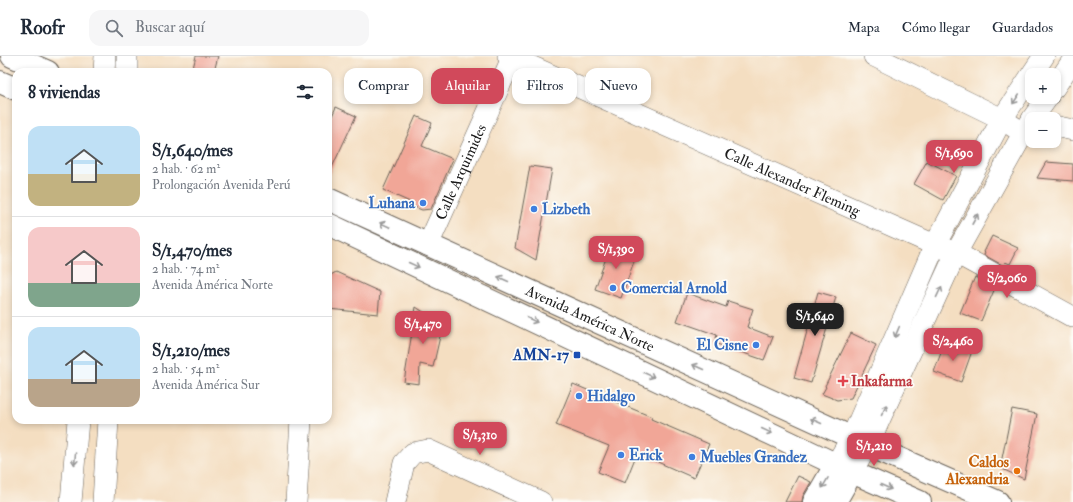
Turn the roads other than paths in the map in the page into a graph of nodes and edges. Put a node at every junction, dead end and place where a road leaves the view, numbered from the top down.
1 (12, 56) edge
2 (105, 56) edge
3 (127, 56) edge
4 (1044, 56) edge
5 (511, 57) edge
6 (885, 58) edge
7 (1073, 60) edge
8 (39, 68) edge
9 (104, 68) edge
10 (127, 68) edge
11 (1061, 78) edge
12 (0, 82) edge
13 (12, 87) edge
14 (1002, 119) junction
15 (1025, 123) edge
16 (1061, 127) edge
17 (1073, 130) edge
18 (1025, 131) edge
19 (332, 201) edge
20 (332, 226) edge
21 (428, 245) junction
22 (935, 245) junction
23 (956, 253) junction
24 (1073, 317) edge
25 (78, 424) edge
26 (108, 424) edge
27 (301, 424) edge
28 (860, 441) junction
29 (844, 468) junction
30 (71, 502) edge
31 (103, 502) edge
32 (296, 502) edge
33 (395, 502) edge
34 (541, 502) edge
35 (814, 502) edge
36 (835, 502) edge
37 (920, 502) edge
38 (998, 502) edge

1 - 8 main road
2 - 9 street
3 - 10 street
4 -> 14 street
5 - 21 street, Calle Arquimides
5 - 22 street, Calle Alexander Fleming
6 - 14 street
7 - 11 street
12 - 13 main road
14 - 15 street
14 - 22 street
16 - 17 street
23 -> 18 street
21 -> 19 main road, Avenida América Norte
20 -> 29 main road, Avenida América Norte
28 -> 21 main road, Avenida América Norte
22 - 23 street, Calle Alexander Fleming
22 -> 28 street
23 - 24 street, Calle Alexander Fleming
28 -> 23 street
25 -> 30 street
26 - 31 street
27 - 32 street
28 - 29 street
28 - 38 main road, Avenida América Norte
29 -> 35 main road
29 - 36 main road
29 -> 37 main road, Avenida América Norte
33 - 34 street

